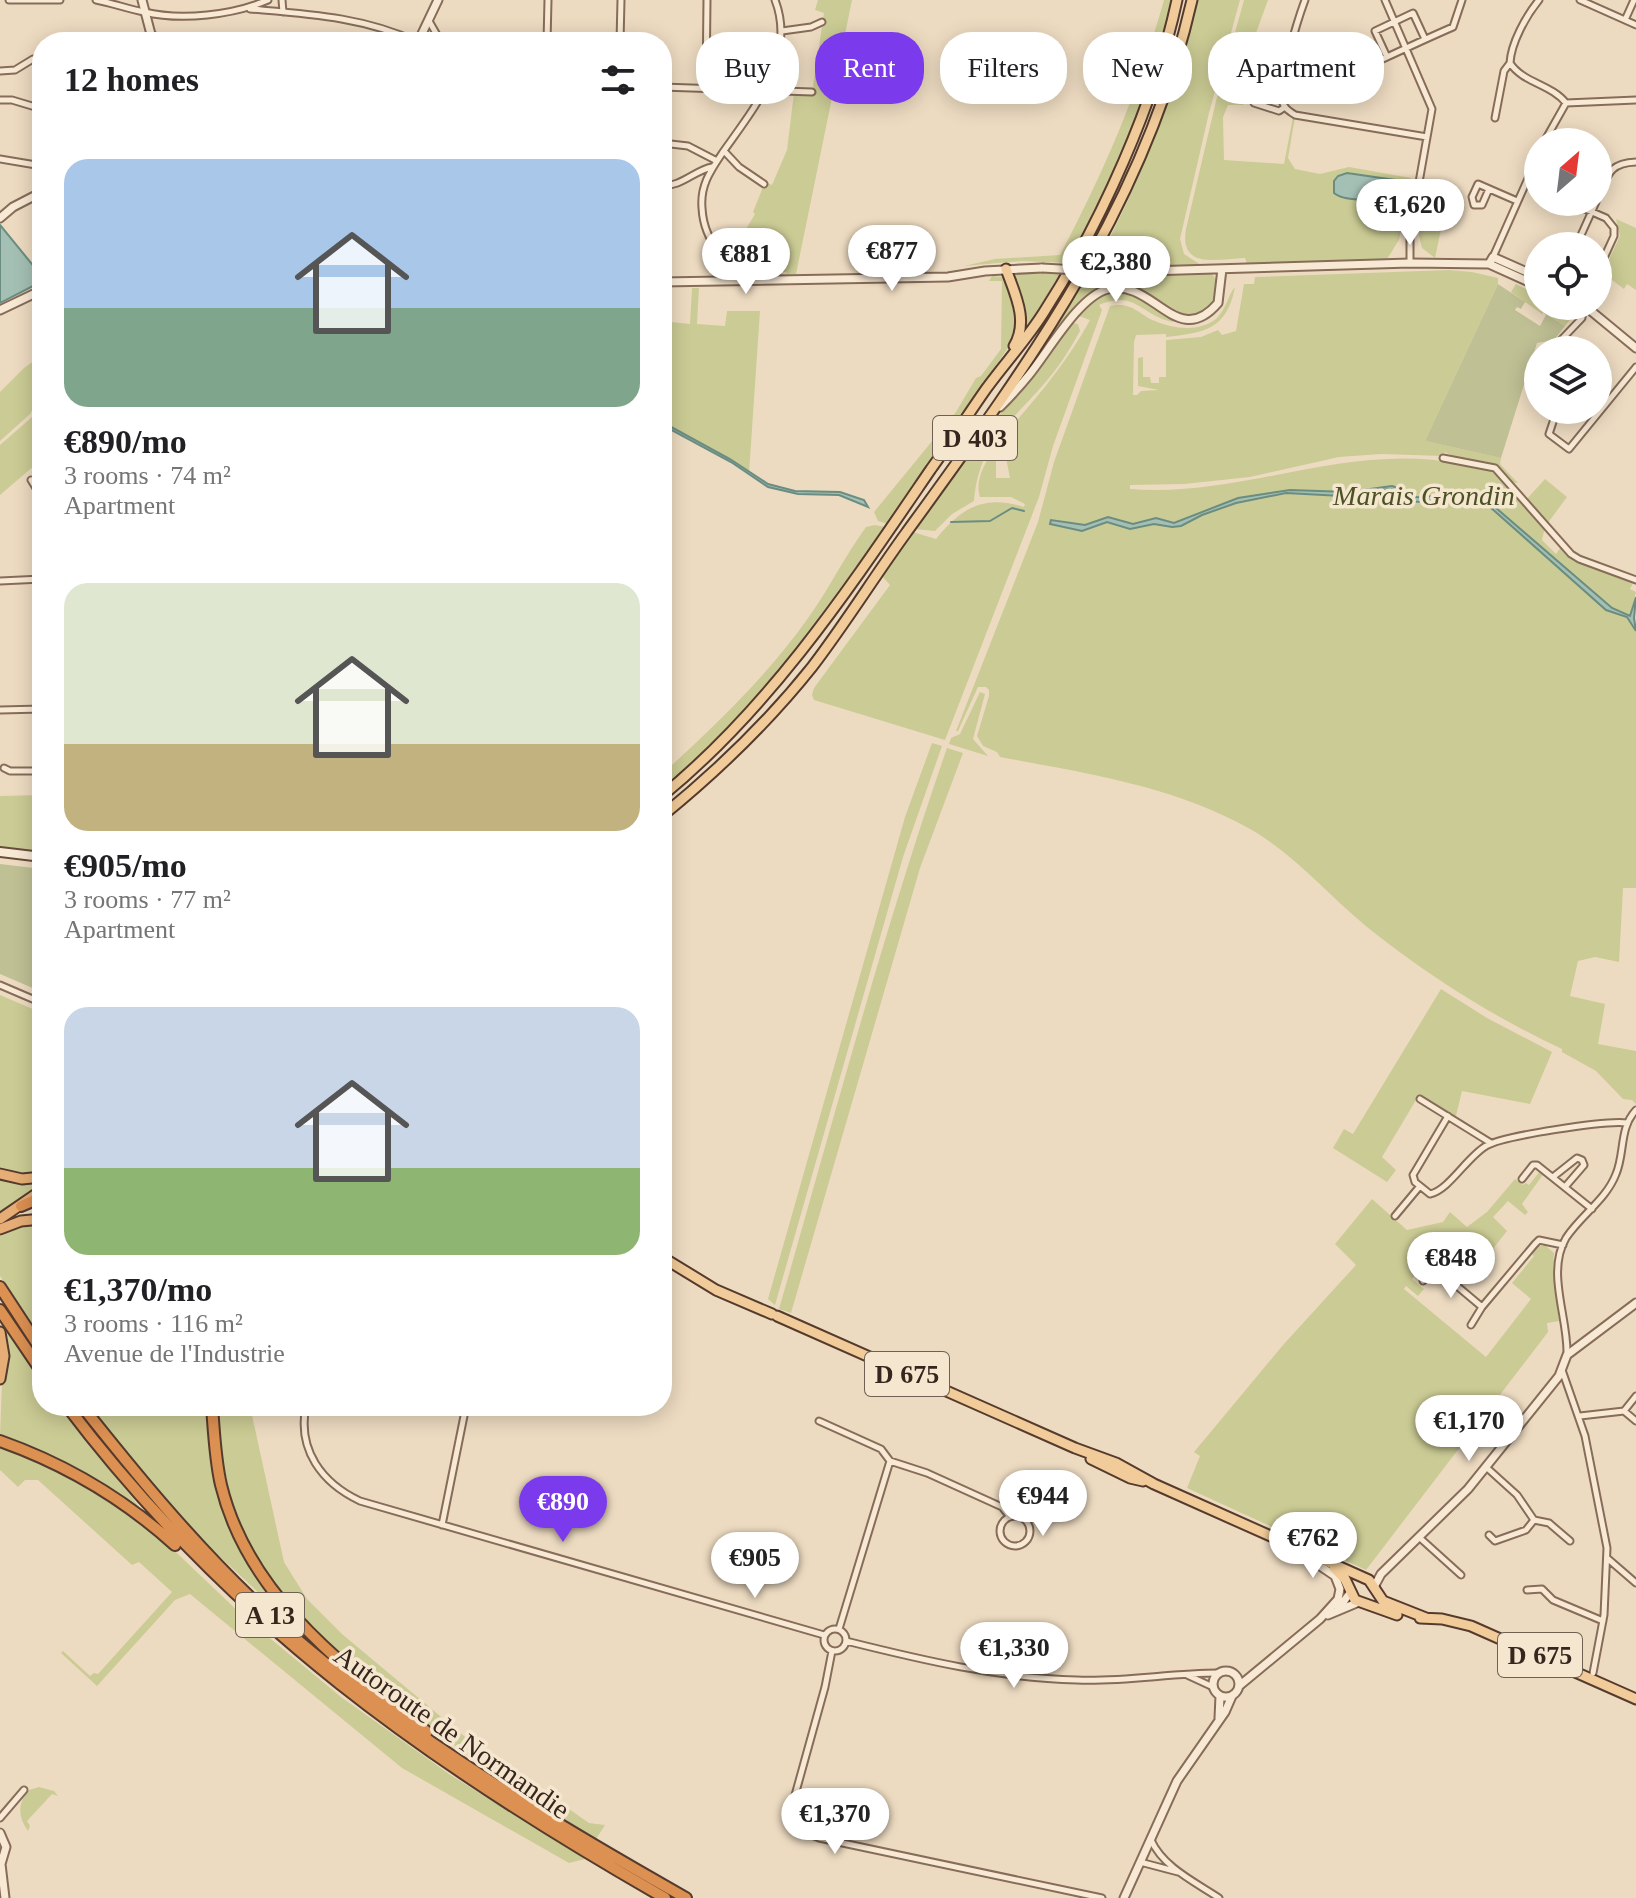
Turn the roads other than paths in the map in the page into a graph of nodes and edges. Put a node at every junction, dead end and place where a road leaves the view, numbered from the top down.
1 (9, 0) edge
2 (60, 0) edge
3 (96, 0) edge
4 (142, 0) edge
5 (268, 0) edge
6 (282, 0) edge
7 (438, 0) edge
8 (548, 0) edge
9 (621, 0) edge
10 (707, 0) edge
11 (775, 0) edge
12 (1177, 0) edge
13 (1192, 0) edge
14 (1305, 0) edge
15 (1385, 0) edge
16 (1462, 0) edge
17 (1539, 0) edge
18 (1583, 0) edge
19 (1634, 0) edge
20 (247, 9) junction
21 (283, 12) junction
22 (145, 13) junction
23 (1625, 20) junction
24 (429, 21) junction
25 (822, 22) dead end
26 (1395, 22) junction
27 (1636, 25) edge
28 (782, 31) joint
29 (150, 32) edge
30 (390, 32) edge
31 (423, 32) edge
32 (435, 32) edge
33 (547, 32) edge
34 (620, 32) edge
35 (707, 32) edge
36 (1425, 39) junction
37 (1407, 48) junction
38 (1387, 57) junction
39 (1384, 58) edge
40 (32, 60) edge
41 (1510, 63) junction
42 (1359, 70) joint
43 (0, 71) edge
44 (672, 87) edge
45 (696, 88) edge
46 (799, 91) edge
47 (812, 92) dead end
48 (0, 100) edge
49 (1636, 100) edge
50 (1566, 103) junction
51 (756, 104) edge
52 (1257, 104) edge
53 (32, 106) edge
54 (1285, 107) junction
55 (1495, 118) dead end
56 (1552, 128) edge
57 (1427, 137) junction
58 (672, 144) edge
59 (724, 151) junction
60 (0, 159) edge
61 (1636, 162) edge
62 (32, 164) edge
63 (714, 164) junction
64 (1612, 170) edge
65 (764, 184) dead end
66 (672, 185) edge
67 (1524, 187) edge
68 (1489, 189) dead end
69 (32, 197) edge
70 (1517, 201) junction
71 (1599, 216) edge
72 (0, 218) edge
73 (1612, 238) edge
74 (1491, 260) junction
75 (1410, 263) junction
76 (1006, 269) junction
77 (1222, 269) junction
78 (1524, 272) edge
79 (1524, 278) edge
80 (745, 280) junction
81 (672, 282) edge
82 (32, 295) edge
83 (0, 310) edge
84 (1580, 320) edge
85 (1601, 320) edge
86 (1565, 336) edge
87 (1636, 348) edge
88 (1636, 367) edge
89 (987, 389) junction
90 (1612, 396) edge
91 (988, 421) junction
92 (1552, 424) edge
93 (1589, 424) edge
94 (1443, 458) dead end
95 (32, 579) edge
96 (1636, 580) edge
97 (0, 581) edge
98 (32, 709) edge
99 (0, 710) edge
100 (4, 768) dead end
101 (32, 771) edge
102 (672, 788) edge
103 (672, 807) edge
104 (0, 852) edge
105 (32, 856) edge
106 (0, 985) edge
107 (32, 999) edge
108 (1420, 1099) dead end
109 (1636, 1110) edge
110 (1448, 1116) junction
111 (1627, 1123) junction
112 (1491, 1143) junction
113 (0, 1174) edge
114 (1553, 1177) junction
115 (32, 1178) edge
116 (1522, 1179) dead end
117 (1420, 1186) junction
118 (1565, 1187) junction
119 (32, 1198) edge
120 (32, 1201) edge
121 (21, 1206) junction
122 (1592, 1209) junction
123 (1395, 1216) dead end
124 (0, 1219) edge
125 (32, 1220) edge
126 (0, 1229) edge
127 (1563, 1245) junction
128 (672, 1263) edge
129 (672, 1271) edge
130 (1423, 1281) dead end
131 (0, 1287) edge
132 (716, 1290) junction
133 (1636, 1303) edge
134 (1482, 1307) junction
135 (0, 1310) edge
136 (1471, 1325) dead end
137 (0, 1332) edge
138 (32, 1336) edge
139 (1567, 1355) junction
140 (32, 1357) edge
141 (1562, 1369) junction
142 (0, 1379) edge
143 (1636, 1396) edge
144 (1624, 1411) junction
145 (75, 1416) edge
146 (90, 1416) edge
147 (213, 1416) edge
148 (304, 1416) edge
149 (464, 1416) edge
150 (1580, 1416) junction
151 (819, 1421) dead end
152 (1636, 1421) edge
153 (0, 1441) edge
154 (890, 1461) junction
155 (1486, 1467) junction
156 (1010, 1517) junction
157 (1534, 1520) junction
158 (442, 1525) junction
159 (1489, 1535) dead end
160 (1420, 1538) junction
161 (1570, 1541) dead end
162 (1289, 1545) junction
163 (191, 1552) junction
164 (1314, 1556) junction
165 (1607, 1558) junction
166 (1461, 1575) dead end
167 (1636, 1583) edge
168 (1369, 1584) junction
169 (1351, 1590) junction
170 (1527, 1590) dead end
171 (1361, 1602) junction
172 (1338, 1609) junction
173 (1426, 1618) junction
174 (1320, 1619) junction
175 (1603, 1621) junction
176 (839, 1629) junction
177 (824, 1635) junction
178 (846, 1641) junction
179 (832, 1651) junction
180 (1259, 1669) junction
181 (1218, 1673) junction
182 (1593, 1673) dead end
183 (1186, 1675) junction
184 (1236, 1675) junction
185 (1239, 1686) junction
186 (1213, 1687) junction
187 (1220, 1696) junction
188 (1232, 1696) junction
189 (1636, 1699) edge
190 (1219, 1718) junction
191 (496, 1784) junction
192 (24, 1790) dead end
193 (0, 1818) edge
194 (0, 1833) edge
195 (1151, 1839) junction
196 (1140, 1862) junction
197 (1, 1864) edge
198 (1181, 1873) junction
199 (5, 1898) edge
200 (665, 1898) edge
201 (686, 1898) edge
202 (1102, 1898) edge
203 (1124, 1898) edge
204 (1219, 1898) edge

1 - 2 street
3 - 22 street
4 - 22 street
5 - 20 street
6 - 21 street
7 - 24 street
8 - 33 street
9 - 34 street
10 - 35 street
11 - 28 street
12 - 89 main road, D 403
13 - 91 main road, D 403
14 - 54 street
15 - 26 street
16 - 36 street
17 - 41 street
18 - 23 street
19 - 23 street
20 - 21 street
20 - 22 street
21 - 30 street
22 - 29 street
23 - 27 street
24 - 31 street
24 - 32 street
25 - 28 street
26 - 36 street
26 - 37 street
26 - 38 street
36 - 37 street
37 - 38 street
37 - 57 street
38 - 39 street
40 - 43 street
41 - 50 street
41 - 55 street
42 - 42 street
44 - 45 street
46 - 47 street
48 - 53 street
49 - 50 street
50 - 56 street
51 - 59 street
52 - 54 street
54 - 57 street
57 - 75 street
58 - 63 street
59 - 63 street
59 - 65 street
60 - 62 street
61 - 64 street
63 - 66 street
63 - 80 street
67 - 70 street
68 - 70 street
69 - 72 street
70 - 74 street
71 - 73 street
74 - 75 street
74 - 78 street
74 - 79 street
75 - 77 street
76 - 77 street, bridge
76 - 80 street
76 - 89 main road
77 - 91 street
80 - 81 street
82 - 83 street
84 - 86 street
85 - 87 street
88 - 90 street
89 - 102 main road, D 403
91 - 103 main road, D 403
92 - 93 street
94 - 96 street
95 - 97 street
98 - 99 street
100 - 101 street
104 - 105 main road
106 - 107 street
108 - 110 street
109 - 111 street
110 - 112 street
110 - 117 street
111 - 112 street
111 - 122 street
112 - 117 street
113 - 115 highway
114 - 116 street
114 - 118 street
114 - 118 street
117 - 123 street
118 - 122 street
119 - 121 highway
120 - 121 highway
121 - 124 highway
122 - 127 street
125 - 126 highway
127 - 134 street
127 - 139 street
128 - 132 main road, D 675
129 - 132 main road, D 675
130 - 134 street
131 - 138 highway
132 - 162 main road, D 675
133 - 139 street
134 - 136 street
135 - 140 highway
137 - 142 highway
139 - 141 street
141 - 150 street
141 - 155 street
143 - 144 street
144 - 150 street
144 - 152 street
145 - 163 highway, A 13
146 - 191 highway, A 13
147 - 191 highway
148 - 158 street
149 - 158 street
150 - 165 street
151 - 154 street
153 - 163 highway
154 - 156 street
154 - 176 street
155 - 157 street
155 - 160 street
156 - 156 street
157 - 159 street
157 - 161 street
158 - 177 street
160 - 166 street
160 - 168 street
162 - 164 main road, D 675
162 - 174 street
163 - 200 highway, Autoroute de Normandie / A 13
164 - 168 main road, D 675
164 - 169 main road, D 675
165 - 167 street
165 - 175 street
168 - 169 main road
168 - 171 main road
168 - 173 main road, D 675
169 - 171 main road
169 - 172 street
170 - 175 street
171 - 172 street
171 - 173 main road, D 675
172 - 174 street
173 - 189 main road, D 675
174 - 180 street
175 - 182 street
176 - 177 street
176 - 178 street
177 - 179 street
178 - 179 street
178 - 183 street
179 - 202 street
180 - 184 street
180 - 185 street
181 - 183 street
181 - 184 street
181 - 186 street
183 - 186 street
184 - 185 street
185 - 188 street
186 - 187 street
187 - 188 street
187 - 190 street
188 - 190 street
190 - 195 street
191 - 201 highway, Autoroute de Normandie / A 13
192 - 193 street
194 - 197 street
195 - 196 street
195 - 198 street
196 - 198 street
196 - 203 street
197 - 199 street
198 - 204 street

